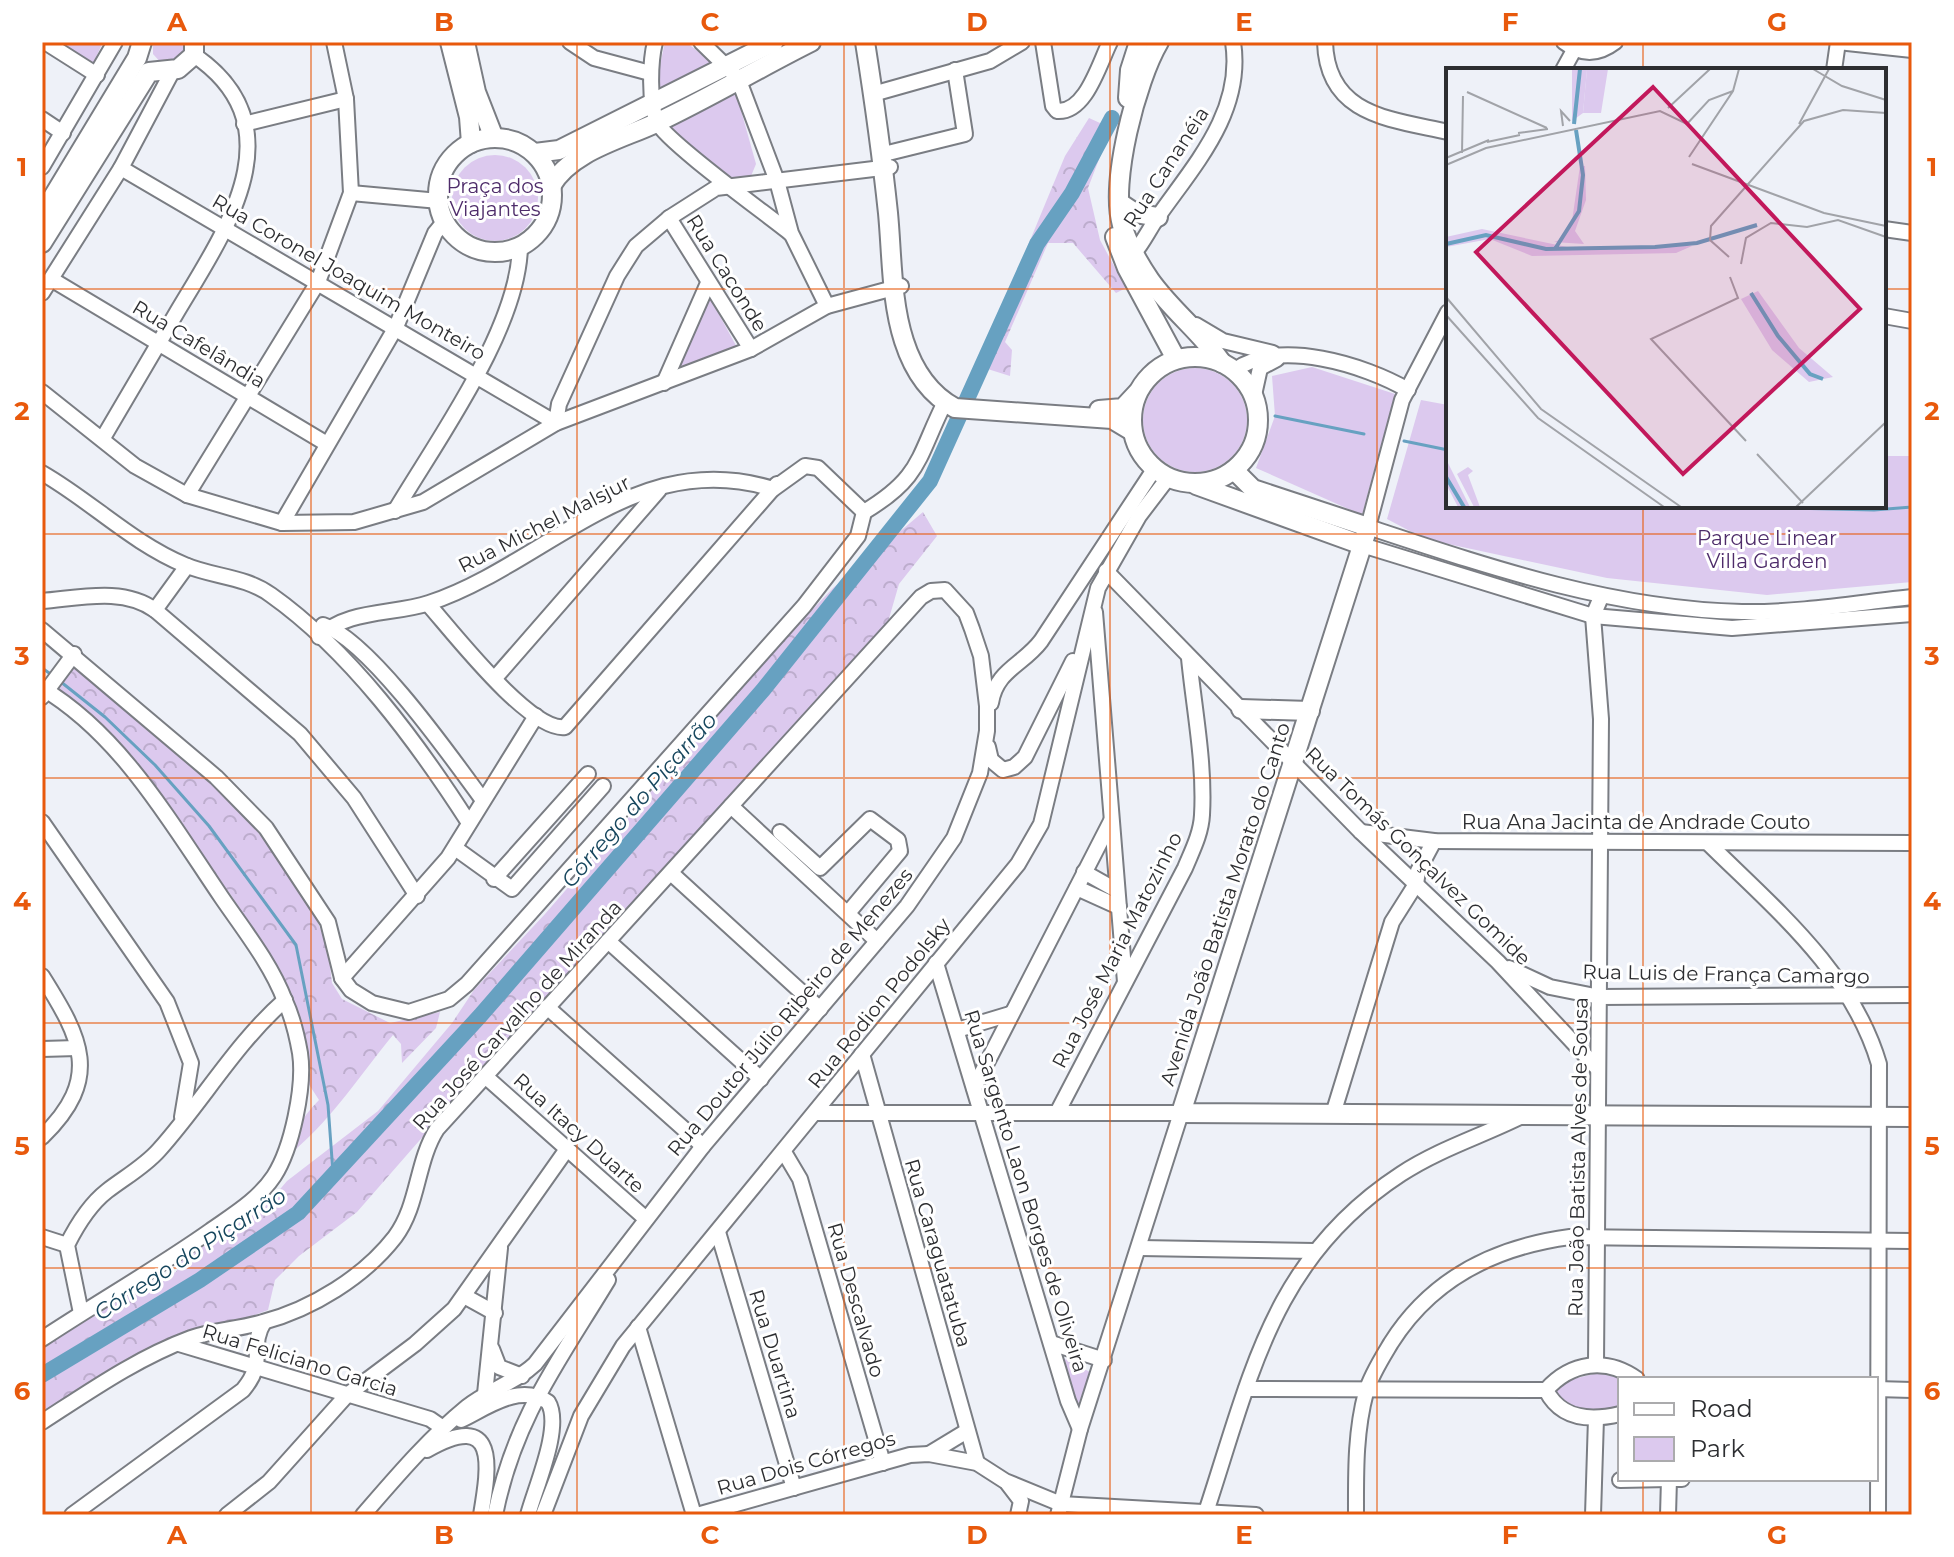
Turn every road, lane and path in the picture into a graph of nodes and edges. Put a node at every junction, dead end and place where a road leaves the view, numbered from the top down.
1 (45, 42) edge
2 (115, 42) edge
3 (334, 42) edge
4 (450, 42) edge
5 (465, 42) edge
6 (570, 42) edge
7 (655, 42) edge
8 (701, 42) edge
9 (774, 42) edge
10 (811, 42) edge
11 (865, 42) edge
12 (873, 42) edge
13 (1022, 42) edge
14 (1043, 42) edge
15 (1110, 42) edge
16 (1139, 42) edge
17 (1159, 42) edge
18 (1233, 42) edge
19 (1325, 42) edge
20 (1615, 42) edge
21 (1838, 42) edge
22 (1569, 46) edge
23 (194, 49) edge
24 (1912, 50) edge
25 (143, 57) edge
26 (1564, 68) edge
27 (1834, 68) edge
28 (173, 70) junction
29 (955, 70) junction
30 (733, 71) junction
31 (650, 73) junction
32 (97, 75) junction
33 (880, 92) junction
34 (346, 99) junction
35 (655, 102) junction
36 (42, 119) edge
37 (1130, 121) junction
38 (657, 122) junction
39 (244, 124) junction
40 (1446, 131) edge
41 (63, 133) junction
42 (494, 138) junction
43 (471, 143) junction
44 (535, 153) junction
45 (887, 163) junction
46 (42, 167) edge
47 (121, 168) junction
48 (1123, 174) junction
49 (777, 181) junction
50 (551, 186) junction
51 (730, 186) junction
52 (351, 193) junction
53 (439, 201) junction
54 (1120, 203) junction
55 (42, 215) edge
56 (1158, 217) junction
57 (669, 218) junction
58 (444, 222) junction
59 (226, 229) junction
60 (1886, 229) edge
61 (791, 233) junction
62 (1912, 233) edge
63 (42, 243) edge
64 (520, 246) junction
65 (1129, 257) junction
66 (51, 279) junction
67 (318, 282) junction
68 (708, 283) junction
69 (898, 286) junction
70 (42, 293) edge
71 (827, 306) junction
72 (1175, 313) junction
73 (1446, 316) edge
74 (1886, 316) edge
75 (1912, 321) edge
76 (396, 327) junction
77 (158, 343) junction
78 (751, 349) junction
79 (1285, 356) junction
80 (1176, 359) junction
81 (1229, 366) junction
82 (475, 374) junction
83 (664, 383) junction
84 (1408, 390) junction
85 (42, 392) edge
86 (1137, 393) junction
87 (1254, 395) junction
88 (249, 397) junction
89 (960, 406) junction
90 (556, 423) junction
91 (1132, 431) junction
92 (103, 438) junction
93 (327, 444) junction
94 (791, 465) dead end
95 (1234, 470) junction
96 (42, 473) edge
97 (1162, 473) junction
98 (1193, 484) junction
99 (662, 487) junction
100 (773, 489) junction
101 (187, 495) junction
102 (395, 511) junction
103 (864, 512) junction
104 (282, 523) junction
105 (1365, 536) junction
106 (187, 566) junction
107 (1106, 571) junction
108 (1601, 597) junction
109 (1912, 597) edge
110 (1094, 600) junction
111 (42, 601) edge
112 (428, 604) junction
113 (155, 610) junction
114 (909, 610) joint
115 (1912, 614) edge
116 (1593, 616) junction
117 (42, 630) edge
118 (324, 632) junction
119 (1082, 643) junction
120 (74, 654) junction
121 (981, 656) junction
122 (1189, 658) junction
123 (1003, 672) junction
124 (495, 678) junction
125 (46, 690) edge
126 (1241, 709) junction
127 (1310, 711) junction
128 (536, 716) junction
129 (987, 731) junction
130 (1293, 762) junction
131 (588, 774) dead end
132 (603, 786) dead end
133 (482, 799) junction
134 (731, 806) junction
135 (1111, 821) junction
136 (42, 822) edge
137 (469, 823) junction
138 (780, 832) dead end
139 (1361, 832) junction
140 (1434, 841) junction
141 (1708, 843) junction
142 (1912, 843) edge
143 (1598, 844) junction
144 (455, 848) junction
145 (1084, 872) junction
146 (671, 873) junction
147 (494, 879) junction
148 (1416, 884) junction
149 (1077, 888) junction
150 (1116, 890) junction
151 (417, 896) junction
152 (1119, 907) junction
153 (848, 913) junction
154 (608, 941) junction
155 (877, 941) junction
156 (1498, 962) junction
157 (936, 963) junction
158 (42, 976) edge
159 (342, 978) junction
160 (1125, 982) junction
161 (1912, 995) edge
162 (1851, 996) junction
163 (1600, 997) junction
164 (285, 1000) junction
165 (547, 1007) junction
166 (820, 1009) junction
167 (1010, 1014) junction
168 (957, 1030) junction
169 (77, 1048) junction
170 (42, 1049) edge
171 (862, 1054) junction
172 (191, 1063) junction
173 (1598, 1069) junction
174 (218, 1073) junction
175 (485, 1076) junction
176 (761, 1079) junction
177 (974, 1088) junction
178 (877, 1111) junction
179 (981, 1112) junction
180 (816, 1113) junction
181 (1057, 1113) junction
182 (1181, 1113) junction
183 (1528, 1113) junction
184 (1333, 1114) junction
185 (1597, 1115) junction
186 (1880, 1117) junction
187 (1912, 1117) edge
188 (181, 1121) junction
189 (42, 1137) edge
190 (703, 1146) junction
191 (567, 1149) junction
192 (784, 1152) junction
193 (646, 1219) junction
194 (718, 1232) junction
195 (1597, 1236) junction
196 (42, 1237) edge
197 (1879, 1241) junction
198 (1912, 1241) edge
199 (67, 1245) junction
200 (500, 1245) junction
201 (1140, 1248) junction
202 (623, 1251) junction
203 (1314, 1251) junction
204 (466, 1297) junction
205 (81, 1313) junction
206 (495, 1313) junction
207 (264, 1322) junction
208 (638, 1327) junction
209 (42, 1339) edge
210 (1051, 1343) junction
211 (179, 1344) junction
212 (492, 1349) junction
213 (1104, 1360) junction
214 (1596, 1364) junction
215 (258, 1369) junction
216 (375, 1373) junction
217 (522, 1376) junction
218 (1634, 1377) edge
219 (1246, 1389) junction
220 (1878, 1389) edge
221 (1367, 1390) junction
222 (1546, 1390) junction
223 (1912, 1390) edge
224 (485, 1394) junction
225 (347, 1395) junction
226 (535, 1396) junction
227 (378, 1404) junction
228 (409, 1414) junction
229 (1618, 1414) edge
230 (1596, 1418) junction
231 (42, 1422) edge
232 (443, 1428) junction
233 (1080, 1429) junction
234 (967, 1431) junction
235 (429, 1440) junction
236 (929, 1454) junction
237 (413, 1459) junction
238 (883, 1463) junction
239 (977, 1463) junction
240 (1005, 1481) junction
241 (1669, 1481) edge
242 (388, 1486) junction
243 (794, 1488) junction
244 (1040, 1496) junction
245 (1059, 1510) edge
246 (1023, 1512) edge
247 (1206, 1512) junction
248 (72, 1515) edge
249 (227, 1515) edge
250 (363, 1515) edge
251 (375, 1515) edge
252 (481, 1515) edge
253 (495, 1515) edge
254 (528, 1515) edge
255 (543, 1515) edge
256 (696, 1515) edge
257 (1256, 1515) edge
258 (1356, 1515) edge
259 (1593, 1515) edge
260 (1668, 1515) edge
261 (1878, 1515) edge

1 - 32 street
2 - 25 street
2 - 32 street
3 - 34 street
4 - 43 main road
5 - 42 main road
6 - 31 street
7 - 31 street
8 - 30 street
9 - 30 main road
10 - 30 main road
11 - 45 main road
12 - 33 main road
13 - 29 street
14 - 15 street
16 - 37 main road
17 - 37 main road
18 - 56 street, Rua Cananéia
19 - 40 street
20 - 22 street
21 - 24 street
21 - 27 street
22 - 26 street
23 - 28 main road
23 - 39 street
25 - 28 main road
25 - 55 main road
25 - 63 main road
28 - 47 street
29 - 33 street
29 - 45 street
30 - 35 main road
30 - 38 main road
30 - 49 street
31 - 35 street
32 - 41 street
33 - 45 main road
34 - 39 street
34 - 52 street
35 - 38 street
35 - 44 main road
36 - 41 street
37 - 48 main road
38 - 50 main road
38 - 51 street
39 - 59 street
41 - 46 street
42 - 43 main road
42 - 44 main road
43 - 53 main road
44 - 50 main road
45 - 49 street
45 - 69 main road
47 - 59 street, Rua Coronel Joaquim Monteiro
47 - 66 street
48 - 54 main road
48 - 65 main road
49 - 51 street
49 - 61 street
50 - 64 main road
51 - 57 street
51 - 61 street
52 - 53 street
52 - 67 street
53 - 58 main road
54 - 56 main road
54 - 65 main road
56 - 65 street, Rua Cananéia
57 - 68 street, Rua Caconde
57 - 90 street
58 - 64 main road
58 - 76 street
59 - 67 street, Rua Coronel Joaquim Monteiro
59 - 77 street
60 - 62 street
61 - 71 street
64 - 82 street
65 - 72 main road
65 - 80 main road
66 - 70 street
66 - 77 street, Rua Cafelândia
67 - 76 street, Rua Coronel Joaquim Monteiro
67 - 88 street
68 - 78 street, Rua Caconde
68 - 83 street
69 - 71 street
69 - 89 main road
71 - 78 street
72 - 79 street
72 - 81 main road
73 - 84 street, Avenida João Batista Morato do Canto
74 - 75 street
76 - 82 street, Rua Coronel Joaquim Monteiro
76 - 93 street
77 - 88 street, Rua Cafelândia
77 - 92 street
78 - 83 street
79 - 81 street
79 - 84 street
79 - 87 street
80 - 81 main road
80 - 86 main road
81 - 87 main road
82 - 90 street, Rua Coronel Joaquim Monteiro
82 - 102 street
83 - 90 street
84 - 105 street, Avenida João Batista Morato do Canto
85 - 92 street
86 - 89 main road
86 - 91 main road
87 - 95 main road
88 - 93 street, Rua Cafelândia
88 - 101 street
89 - 91 main road
89 - 103 street
90 - 102 street
91 - 97 main road
92 - 101 street
93 - 104 street
94 - 100 street
95 - 98 main road
95 - 105 main road
96 - 106 street
97 - 98 main road
97 - 107 street, Rua Rodion Podolsky
97 - 123 street
98 - 105 main road
99 - 100 street, Rua Michel Malsjur
99 - 112 street, Rua Michel Malsjur
99 - 124 street
100 - 103 street
100 - 128 street
101 - 104 street
102 - 104 street
103 - 159 street
105 - 108 street
105 - 116 street
105 - 127 main road, Avenida João Batista Morato do Canto
106 - 113 street
106 - 118 street
107 - 110 street, Rua Rodion Podolsky
107 - 122 street, Rua Tomás Gonçalvez Gomide
108 - 109 street
108 - 116 street
110 - 119 street, Rua Rodion Podolsky
110 - 135 street
111 - 113 street
112 - 118 street, Rua Michel Malsjur
112 - 124 street
113 - 151 street
114 - 121 street, Rua Doutor Júlio Ribeiro de Menezes
114 - 134 street, Rua José Carvalho de Miranda
115 - 116 street
116 - 143 street, Rua João Batista Alves de Sousa
117 - 120 street
118 - 133 street
118 - 137 street
119 - 129 street
119 - 157 street, Rua Rodion Podolsky
120 - 125 street
120 - 159 street
121 - 123 street
121 - 129 street, Rua Doutor Júlio Ribeiro de Menezes
122 - 126 street, Rua Tomás Gonçalvez Gomide
122 - 160 street, Rua José Maria Matozinho
123 - 129 street
124 - 128 street
125 - 164 street
126 - 127 main road
126 - 130 street, Rua Tomás Gonçalvez Gomide
127 - 130 main road, Avenida João Batista Morato do Canto
128 - 133 street
129 - 155 street, Rua Doutor Júlio Ribeiro de Menezes
130 - 139 street, Rua Tomás Gonçalvez Gomide
130 - 182 main road, Avenida João Batista Morato do Canto
131 - 147 street
132 - 147 street
133 - 137 street
134 - 146 street, Rua José Carvalho de Miranda
134 - 153 street
135 - 145 street
135 - 150 street
136 - 172 street
137 - 144 street
138 - 153 street
139 - 140 street, Rua Ana Jacinta de Andrade Couto
139 - 148 street, Rua Tomás Gonçalvez Gomide
140 - 143 street, Rua Ana Jacinta de Andrade Couto
140 - 148 street
141 - 142 street, Rua Ana Jacinta de Andrade Couto
141 - 143 street, Rua Ana Jacinta de Andrade Couto
141 - 162 street
143 - 163 street, Rua João Batista Alves de Sousa
144 - 147 street
144 - 151 street
145 - 149 street
145 - 150 street
146 - 154 street, Rua José Carvalho de Miranda
146 - 166 street
148 - 156 street, Rua Tomás Gonçalvez Gomide
148 - 184 street
149 - 152 street
149 - 167 street
150 - 152 street
151 - 159 street
152 - 160 street
153 - 155 street
154 - 165 street, Rua José Carvalho de Miranda
154 - 176 street
155 - 166 street, Rua Doutor Júlio Ribeiro de Menezes
156 - 163 street, Rua Luis de França Camargo
156 - 173 street, Rua Tomás Gonçalvez Gomide
157 - 168 street, Rua Sargento Laon Borges de Oliveira
157 - 171 street, Rua Rodion Podolsky
158 - 169 street
160 - 181 street, Rua José Maria Matozinho
161 - 162 street, Rua Luis de França Camargo
162 - 163 street, Rua Luis de França Camargo
162 - 186 street
163 - 173 street, Rua João Batista Alves de Sousa
164 - 174 street
164 - 205 street
165 - 175 street, Rua José Carvalho de Miranda
165 - 190 street
166 - 176 street, Rua Doutor Júlio Ribeiro de Menezes
167 - 168 street
167 - 177 street
168 - 177 street, Rua Sargento Laon Borges de Oliveira
169 - 170 street
169 - 189 street
171 - 178 street, Rua Caraguatatuba
171 - 180 street, Rua Rodion Podolsky
172 - 174 street
172 - 188 street
173 - 185 street, Rua João Batista Alves de Sousa
174 - 188 street
175 - 191 street, Rua Itacy Duarte
175 - 207 street, Rua José Carvalho de Miranda
176 - 190 street, Rua Doutor Júlio Ribeiro de Menezes
177 - 179 street, Rua Sargento Laon Borges de Oliveira
178 - 179 street
178 - 180 street
178 - 234 street, Rua Caraguatatuba
179 - 181 street
179 - 210 street, Rua Sargento Laon Borges de Oliveira
180 - 192 street, Rua Rodion Podolsky
181 - 182 street
182 - 184 main road
182 - 201 street, Avenida João Batista Morato do Canto
183 - 184 main road
183 - 185 main road
183 - 203 street
185 - 186 main road
185 - 195 street, Rua João Batista Alves de Sousa
186 - 187 main road
186 - 197 street
188 - 199 street
190 - 193 street, Rua Doutor Júlio Ribeiro de Menezes
191 - 193 street, Rua Itacy Duarte
191 - 200 street
192 - 194 street, Rua Rodion Podolsky
192 - 238 street, Rua Descalvado
193 - 202 street, Rua Doutor Júlio Ribeiro de Menezes
194 - 208 street, Rua Rodion Podolsky
194 - 243 street, Rua Duartina
195 - 197 street
195 - 214 street, Rua João Batista Alves de Sousa
195 - 221 street
196 - 199 street
197 - 198 street
197 - 220 street
199 - 205 street
200 - 204 street
200 - 206 street
201 - 203 street
201 - 213 street, Avenida João Batista Morato do Canto
202 - 217 street, Rua Doutor Júlio Ribeiro de Menezes
202 - 226 street
203 - 219 street
204 - 206 street
204 - 216 street
205 - 209 street
206 - 212 street
207 - 211 street, Rua José Carvalho de Miranda
207 - 215 street
208 - 255 street, Rua Rodion Podolsky
208 - 256 street
210 - 213 street
210 - 233 street, Rua Sargento Laon Borges de Oliveira
211 - 215 street, Rua Feliciano Garcia
211 - 231 street, Rua José Carvalho de Miranda
212 - 217 street
212 - 224 street
213 - 233 street, Avenida João Batista Morato do Canto
214 - 218 street
214 - 222 street
215 - 225 street, Rua Feliciano Garcia
215 - 248 street
216 - 225 street
216 - 227 street
217 - 224 street, Rua Doutor Júlio Ribeiro de Menezes
219 - 221 street
219 - 247 street
220 - 223 street
220 - 261 street
221 - 222 street
221 - 258 street
222 - 230 street
224 - 232 street, Rua Doutor Júlio Ribeiro de Menezes
225 - 227 street, Rua Feliciano Garcia
225 - 249 street
226 - 232 street
226 - 253 street
226 - 254 street
227 - 228 street, Rua Feliciano Garcia
228 - 232 street, Rua Feliciano Garcia
228 - 235 street, Rua Feliciano Garcia
229 - 230 street
230 - 259 street
232 - 235 street
233 - 245 street, Avenida João Batista Morato do Canto
234 - 236 street
234 - 239 street, Rua Caraguatatuba
235 - 237 street
236 - 238 street, Rua Dois Córregos
236 - 239 street, Rua Dois Córregos
237 - 242 street
237 - 252 street
238 - 243 street, Rua Dois Córregos
239 - 240 street, Rua Dois Córregos
240 - 244 street, Rua Dois Córregos
240 - 246 street
241 - 260 street
242 - 250 street
242 - 251 street
243 - 256 street, Rua Dois Córregos
244 - 245 street, Rua Dois Córregos
244 - 246 street
245 - 247 street, Rua Dois Córregos
247 - 257 street, Rua Dois Córregos

